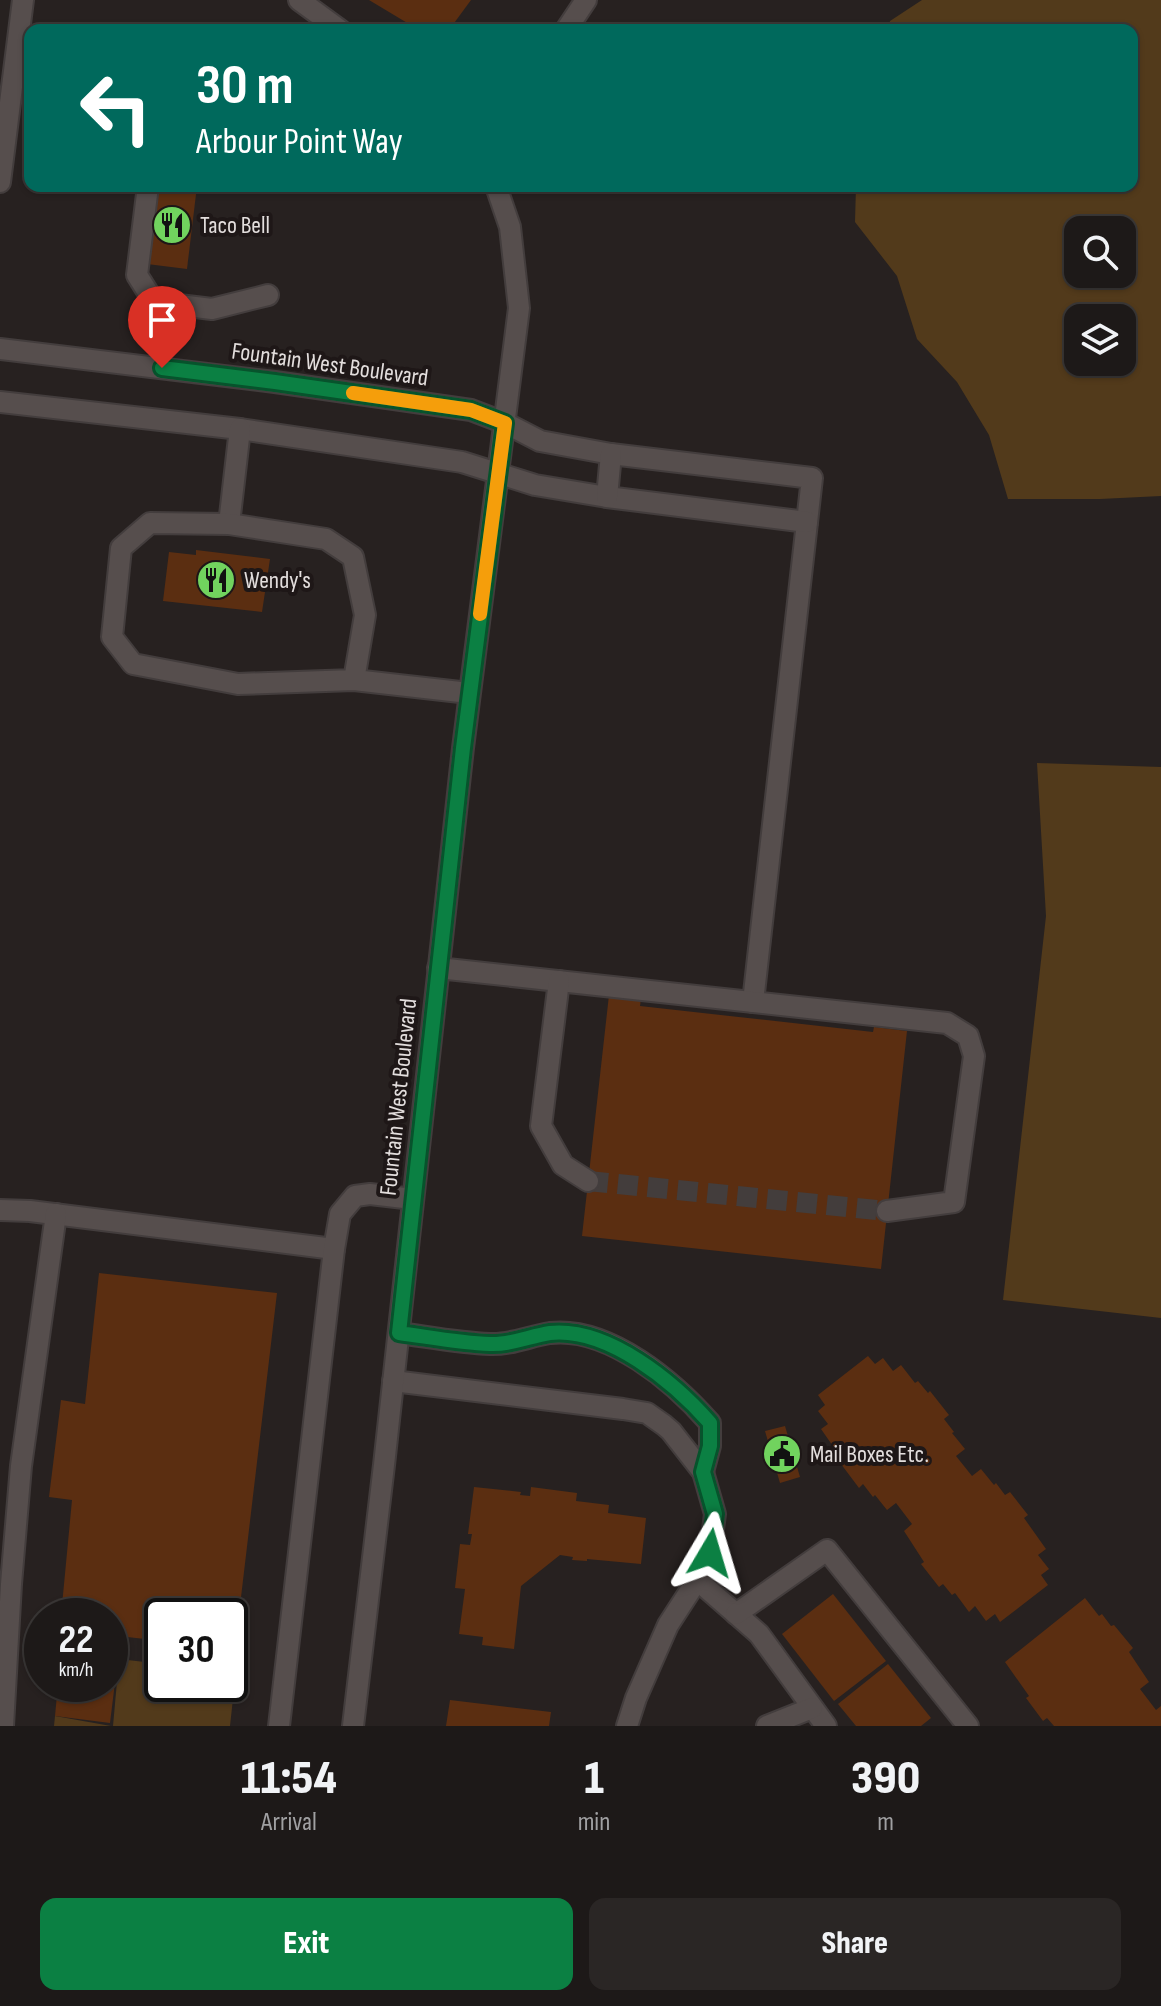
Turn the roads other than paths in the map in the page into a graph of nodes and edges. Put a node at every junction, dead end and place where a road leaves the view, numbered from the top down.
1 (23, 0) edge
2 (299, 0) edge
3 (586, 0) edge
4 (332, 24) edge
5 (570, 24) edge
6 (0, 182) edge
7 (147, 192) edge
8 (498, 192) edge
9 (268, 295) dead end
10 (0, 349) edge
11 (0, 402) edge
12 (505, 423) junction
13 (240, 429) junction
14 (611, 454) junction
15 (498, 473) junction
16 (607, 497) junction
17 (807, 522) junction
18 (229, 524) junction
19 (354, 680) junction
20 (469, 693) junction
21 (438, 968) junction
22 (559, 981) junction
23 (753, 1002) junction
24 (588, 1181) tunnel mouth
25 (413, 1199) junction
26 (0, 1210) edge
27 (887, 1211) tunnel mouth
28 (56, 1214) junction
29 (334, 1249) junction
30 (399, 1333) junction
31 (393, 1381) junction
32 (703, 1472) junction
33 (696, 1579) junction
34 (736, 1614) junction
35 (812, 1708) junction
36 (3, 1726) edge
37 (279, 1726) edge
38 (353, 1726) edge
39 (627, 1726) edge
40 (767, 1726) edge
41 (826, 1726) edge
42 (968, 1726) edge

1 - 6 street
2 - 4 street
3 - 5 street
7 - 9 street
8 - 12 street
10 - 12 street, Fountain West Boulevard
11 - 13 street
12 - 14 street
12 - 15 street, Fountain West Boulevard
13 - 15 street
13 - 18 street
14 - 16 street
14 - 17 street
15 - 16 street
15 - 20 street, Fountain West Boulevard
16 - 17 street
17 - 23 street
18 - 19 street
18 - 19 street
19 - 20 street
20 - 21 street, Fountain West Boulevard
21 - 22 street
21 - 25 street, Fountain West Boulevard
22 - 23 street
22 - 24 street
23 - 27 street
25 - 29 street
25 - 30 street, Fountain West Boulevard
26 - 28 street
28 - 29 street
28 - 36 street
29 - 37 street
30 - 31 street, Fountain West Boulevard
30 - 32 street
31 - 32 street
31 - 38 street, Fountain West Boulevard
32 - 33 street
33 - 34 street
33 - 39 street
34 - 35 street
34 - 42 street
35 - 40 street
35 - 41 street

